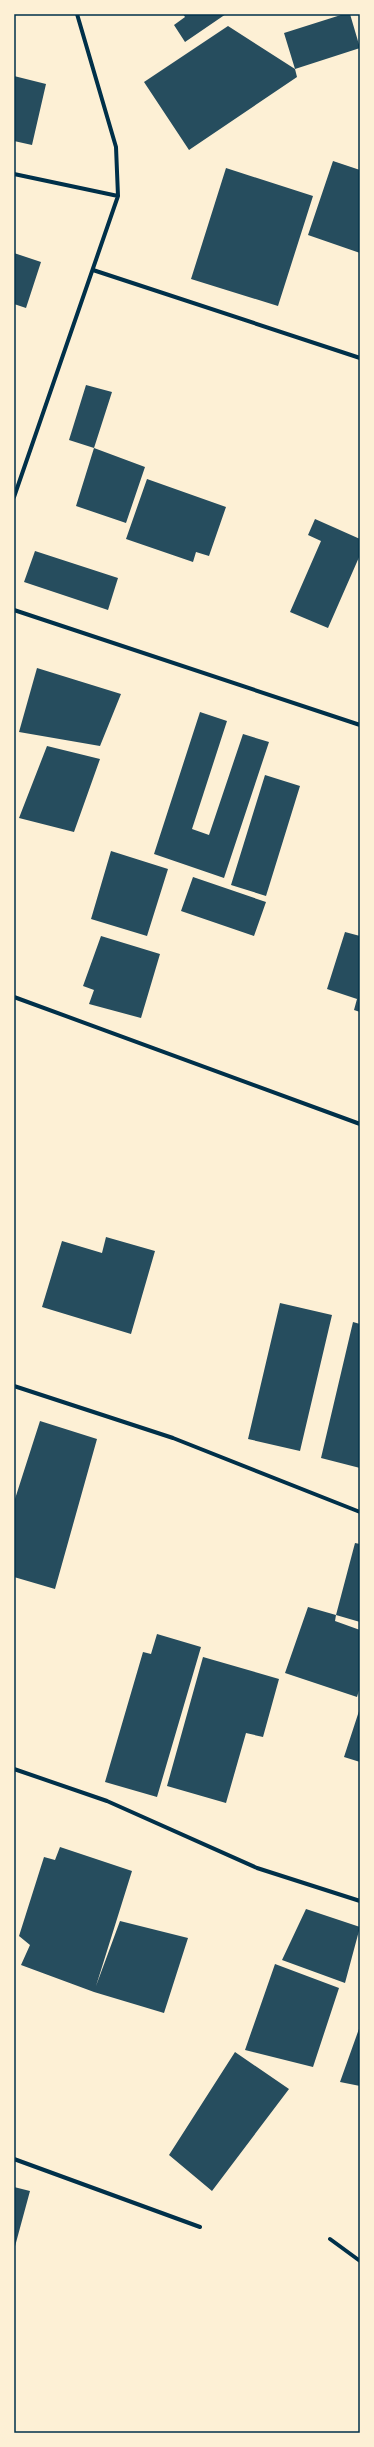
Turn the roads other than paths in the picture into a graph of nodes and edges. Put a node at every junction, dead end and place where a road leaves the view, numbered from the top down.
1 (77, 14) edge
2 (14, 174) edge
3 (118, 196) junction
4 (93, 270) junction
5 (360, 358) edge
6 (14, 497) edge
7 (14, 610) edge
8 (360, 725) edge
9 (14, 997) edge
10 (360, 1124) edge
11 (14, 1386) edge
12 (360, 1512) edge
13 (14, 1770) edge
14 (360, 1901) edge
15 (14, 2159) edge
16 (200, 2227) dead end
17 (330, 2239) dead end
18 (360, 2261) edge

1 - 3 street
2 - 3 street
3 - 4 street
4 - 5 street
4 - 6 street
7 - 8 street
9 - 10 street
11 - 12 street
13 - 14 street
15 - 16 street
17 - 18 street

